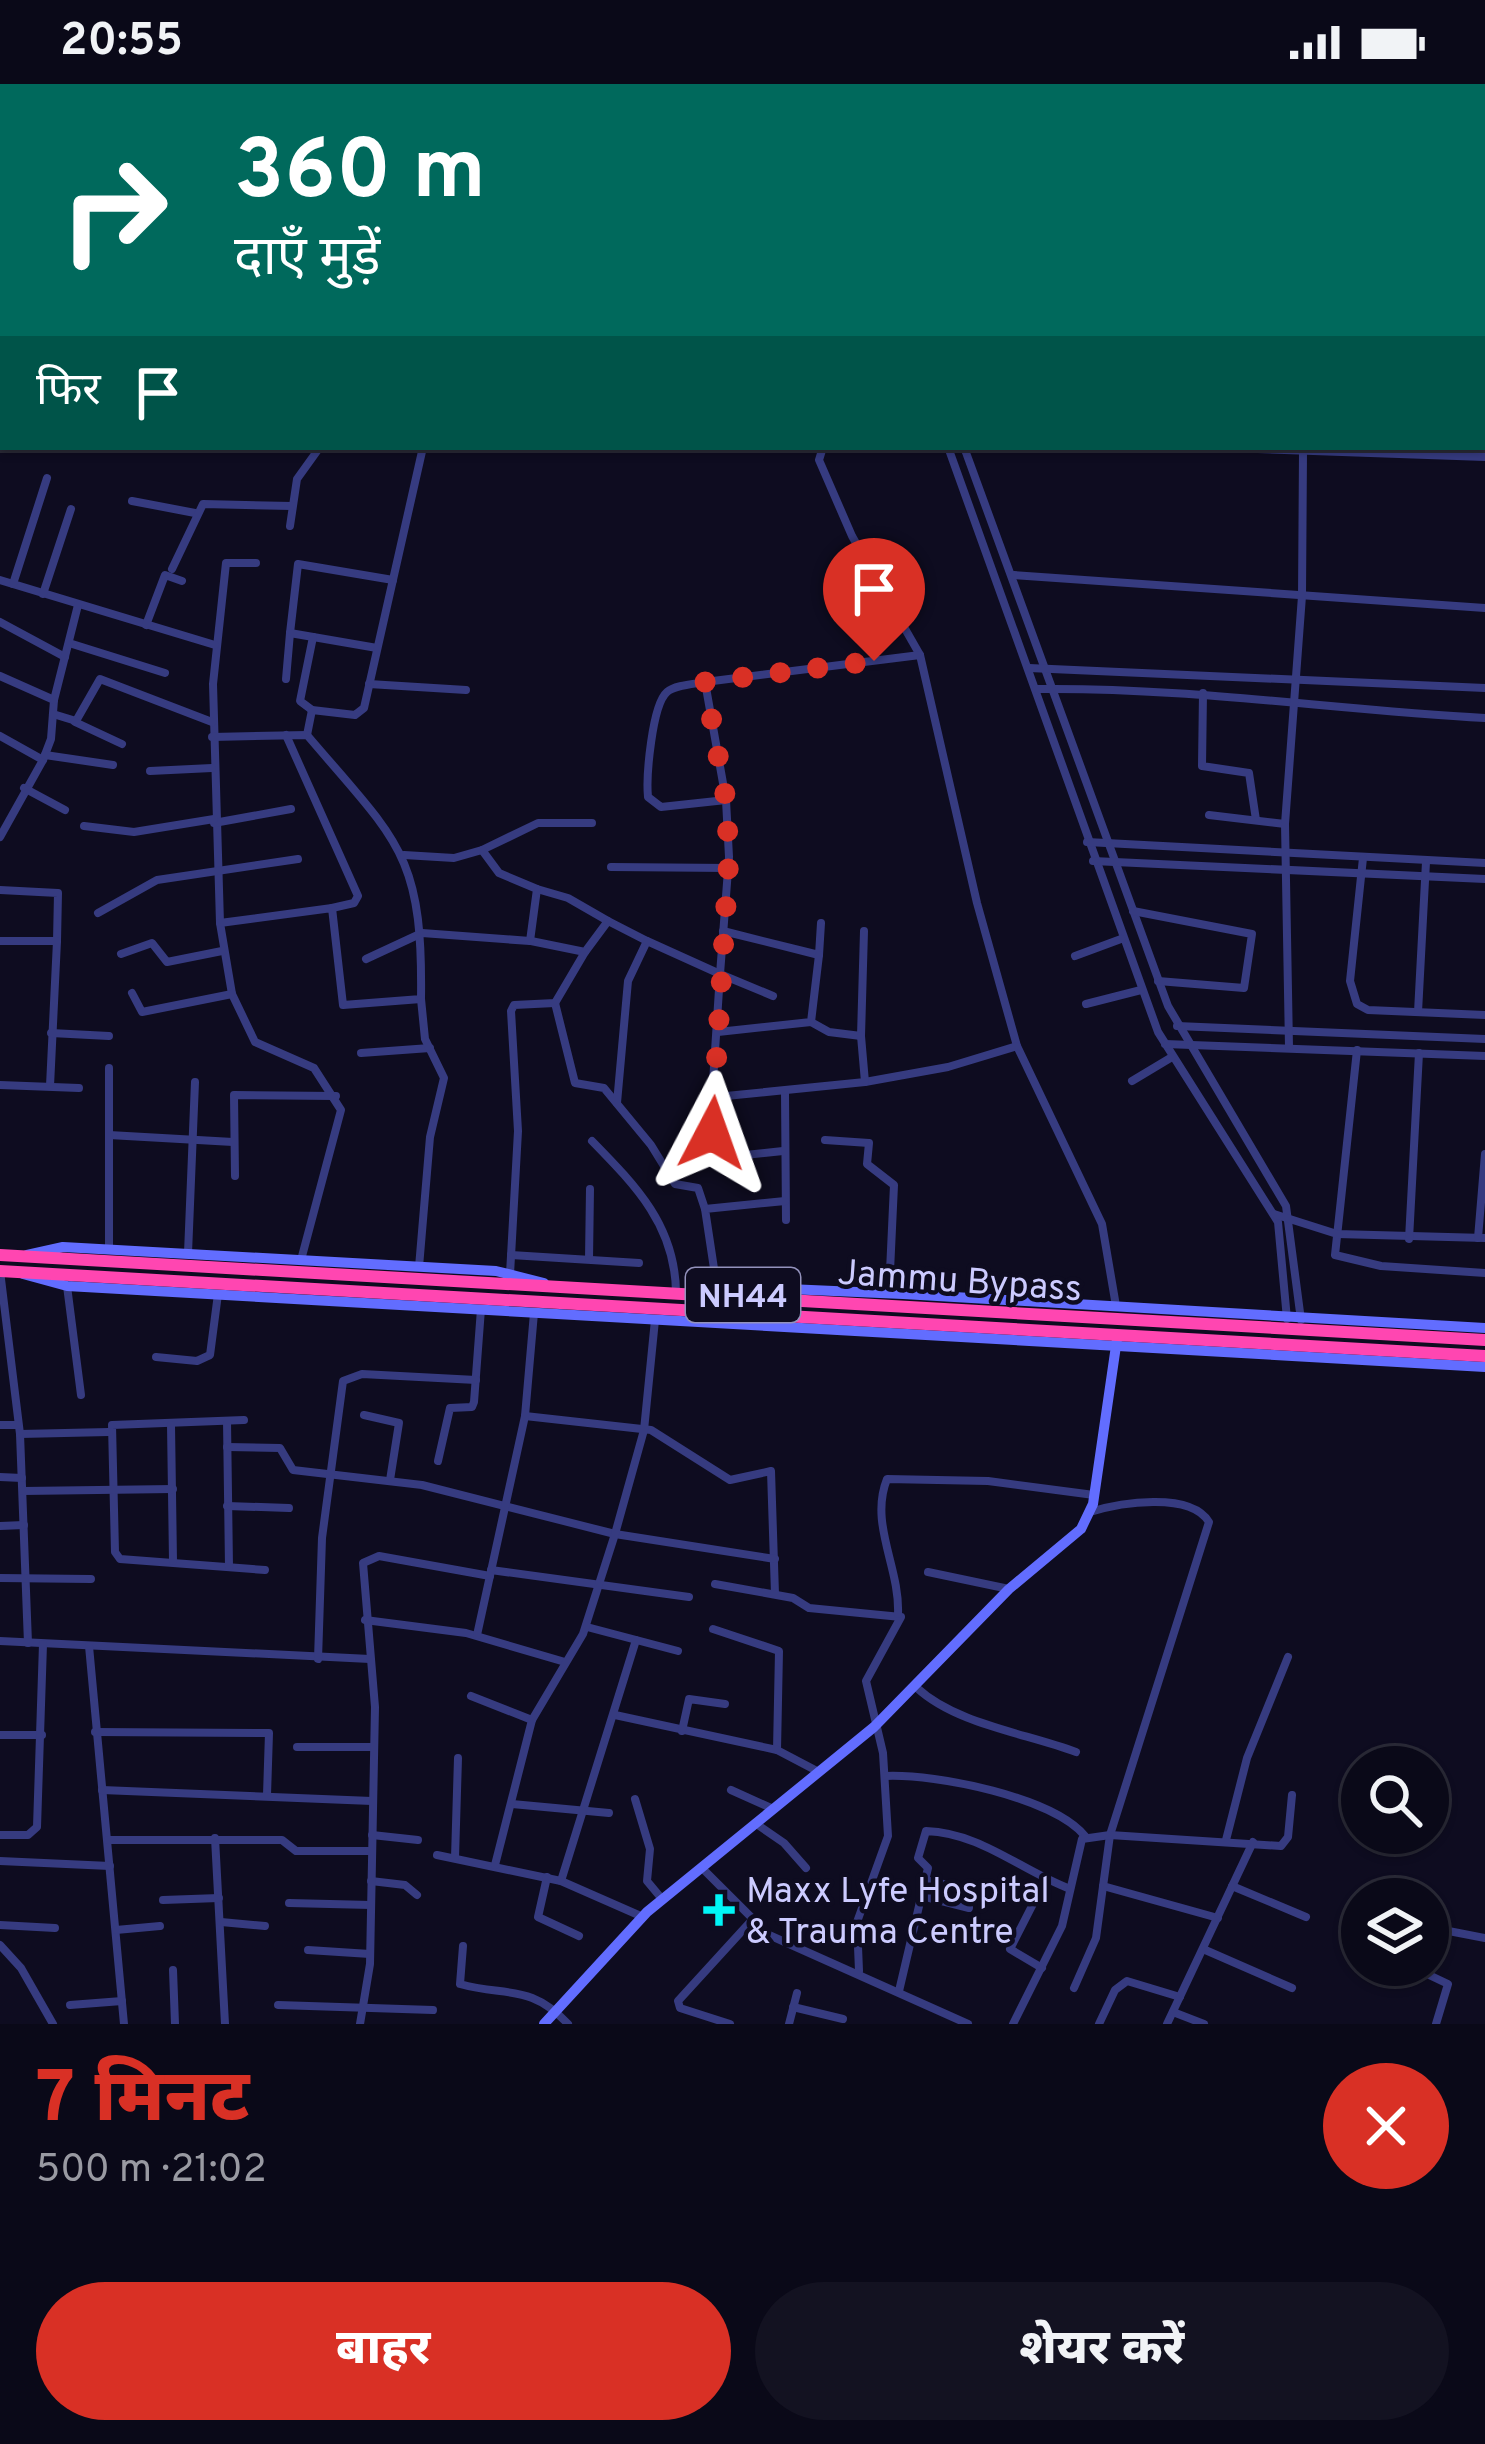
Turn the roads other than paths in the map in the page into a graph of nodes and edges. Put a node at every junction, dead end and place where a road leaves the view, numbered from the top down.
1 (317, 450) edge
2 (422, 450) edge
3 (822, 450) edge
4 (949, 450) edge
5 (965, 450) edge
6 (1262, 450) edge
7 (1304, 452) junction
8 (1485, 457) edge
9 (46, 478) dead end
10 (132, 501) dead end
11 (292, 506) junction
12 (70, 509) dead end
13 (196, 513) junction
14 (290, 526) dead end
15 (256, 563) dead end
16 (172, 569) dead end
17 (1012, 575) junction
18 (0, 580) edge
19 (393, 580) junction
20 (182, 581) dead end
21 (13, 584) junction
22 (43, 594) junction
23 (1302, 596) junction
24 (78, 605) junction
25 (1485, 608) edge
26 (0, 622) edge
27 (146, 625) junction
28 (290, 633) junction
29 (313, 637) junction
30 (69, 643) junction
31 (215, 645) junction
32 (377, 648) junction
33 (920, 655) junction
34 (65, 657) junction
35 (1029, 668) junction
36 (1045, 668) junction
37 (165, 673) dead end
38 (0, 676) edge
39 (1296, 678) junction
40 (286, 679) dead end
41 (705, 682) junction
42 (369, 684) junction
43 (1052, 688) junction
44 (1485, 688) edge
45 (1036, 689) junction
46 (466, 690) dead end
47 (1204, 693) junction
48 (54, 700) junction
49 (1294, 702) junction
50 (312, 710) junction
51 (53, 715) junction
52 (1485, 718) edge
53 (75, 722) junction
54 (212, 722) junction
55 (286, 735) junction
56 (0, 736) edge
57 (308, 736) junction
58 (212, 737) junction
59 (122, 744) dead end
60 (44, 757) junction
61 (113, 765) dead end
62 (212, 768) junction
63 (150, 771) dead end
64 (24, 788) junction
65 (726, 800) junction
66 (291, 809) dead end
67 (65, 810) dead end
68 (1209, 815) dead end
69 (1256, 820) junction
70 (214, 821) junction
71 (592, 823) dead end
72 (1286, 824) junction
73 (84, 826) dead end
74 (0, 837) edge
75 (1087, 842) junction
76 (1106, 844) junction
77 (482, 850) junction
78 (404, 855) junction
79 (1287, 856) junction
80 (1363, 858) junction
81 (298, 859) dead end
82 (1094, 861) junction
83 (1113, 862) junction
84 (1426, 862) junction
85 (1485, 863) edge
86 (611, 867) dead end
87 (729, 868) junction
88 (218, 870) junction
89 (1287, 872) junction
90 (1361, 875) junction
91 (1425, 878) junction
92 (1485, 879) edge
93 (537, 889) junction
94 (0, 890) edge
95 (332, 908) junction
96 (1132, 911) junction
97 (98, 914) dead end
98 (608, 921) junction
99 (220, 923) junction
100 (821, 923) dead end
101 (723, 931) junction
102 (864, 931) dead end
103 (422, 933) junction
104 (1121, 939) junction
105 (530, 940) junction
106 (0, 941) edge
107 (57, 941) junction
108 (647, 941) junction
109 (222, 951) junction
110 (585, 952) junction
111 (121, 954) dead end
112 (819, 955) junction
113 (1075, 956) dead end
114 (366, 959) dead end
115 (720, 974) junction
116 (1158, 981) junction
117 (1141, 990) junction
118 (132, 994) dead end
119 (232, 994) junction
120 (773, 997) dead end
121 (421, 999) junction
122 (555, 1003) junction
123 (1086, 1004) dead end
124 (1418, 1012) junction
125 (1485, 1015) edge
126 (811, 1022) junction
127 (1178, 1026) junction
128 (1290, 1031) junction
129 (718, 1032) junction
130 (51, 1033) junction
131 (109, 1036) dead end
132 (861, 1036) junction
133 (1485, 1039) edge
134 (1186, 1042) junction
135 (1165, 1044) junction
136 (1017, 1046) junction
137 (1289, 1047) junction
138 (430, 1048) junction
139 (1358, 1050) junction
140 (1418, 1052) junction
141 (361, 1053) dead end
142 (1485, 1056) edge
143 (1172, 1057) junction
144 (110, 1068) dead end
145 (1132, 1081) dead end
146 (195, 1082) dead end
147 (865, 1082) junction
148 (0, 1085) edge
149 (50, 1086) junction
150 (79, 1088) dead end
151 (784, 1093) junction
152 (336, 1096) junction
153 (716, 1097) junction
154 (616, 1105) junction
155 (109, 1135) junction
156 (194, 1140) junction
157 (825, 1140) dead end
158 (234, 1142) junction
159 (592, 1142) dead end
160 (784, 1151) junction
161 (1485, 1154) edge
162 (235, 1176) dead end
163 (590, 1189) dead end
164 (785, 1201) junction
165 (705, 1209) junction
166 (1274, 1214) junction
167 (786, 1220) dead end
168 (1290, 1220) junction
169 (1337, 1234) junction
170 (1482, 1238) edge
171 (1409, 1239) junction
172 (110, 1249) junction
173 (188, 1252) junction
174 (0, 1255) edge
175 (511, 1255) junction
176 (23, 1256) junction
177 (589, 1258) junction
178 (301, 1260) junction
179 (639, 1263) dead end
180 (419, 1267) junction
181 (0, 1271) edge
182 (19, 1272) junction
183 (1485, 1273) edge
184 (509, 1278) junction
185 (67, 1286) junction
186 (676, 1292) junction
187 (889, 1293) junction
188 (218, 1294) junction
189 (718, 1295) junction
190 (760, 1295) junction
191 (481, 1310) junction
192 (534, 1313) junction
193 (1117, 1315) junction
194 (655, 1320) junction
195 (1295, 1321) junction
196 (1485, 1328) edge
197 (1117, 1340) junction
198 (1485, 1340) edge
199 (11, 1348) junction
200 (0, 1350) edge
201 (1485, 1356) edge
202 (156, 1357) dead end
203 (1485, 1367) edge
204 (476, 1380) junction
205 (81, 1395) dead end
206 (364, 1415) dead end
207 (525, 1416) junction
208 (244, 1420) dead end
209 (227, 1421) junction
210 (171, 1424) junction
211 (0, 1425) edge
212 (19, 1430) junction
213 (644, 1430) junction
214 (110, 1432) junction
215 (227, 1447) junction
216 (438, 1461) dead end
217 (329, 1474) junction
218 (0, 1477) edge
219 (22, 1478) junction
220 (390, 1480) junction
221 (173, 1489) junction
222 (114, 1490) junction
223 (23, 1491) junction
224 (1094, 1495) junction
225 (506, 1505) junction
226 (227, 1506) junction
227 (289, 1508) dead end
228 (1090, 1512) junction
229 (0, 1526) edge
230 (24, 1526) junction
231 (615, 1534) junction
232 (776, 1558) junction
233 (173, 1561) junction
234 (229, 1567) junction
235 (265, 1570) dead end
236 (928, 1572) dead end
237 (490, 1573) junction
238 (0, 1578) edge
239 (26, 1579) junction
240 (92, 1579) dead end
241 (601, 1584) junction
242 (715, 1584) dead end
243 (1009, 1589) junction
244 (775, 1594) junction
245 (688, 1597) dead end
246 (898, 1614) junction
247 (365, 1620) junction
248 (586, 1627) junction
249 (713, 1629) dead end
250 (477, 1635) junction
251 (636, 1640) junction
252 (0, 1641) edge
253 (28, 1643) junction
254 (43, 1644) junction
255 (89, 1646) junction
256 (679, 1651) dead end
257 (1288, 1657) dead end
258 (318, 1659) junction
259 (370, 1659) junction
260 (565, 1662) junction
261 (917, 1688) junction
262 (471, 1696) dead end
263 (725, 1704) dead end
264 (615, 1715) junction
265 (532, 1720) junction
266 (874, 1726) junction
267 (95, 1732) junction
268 (682, 1732) junction
269 (0, 1735) edge
270 (42, 1735) junction
271 (373, 1747) junction
272 (297, 1748) dead end
273 (777, 1750) junction
274 (1076, 1752) dead end
275 (458, 1758) dead end
276 (817, 1772) junction
277 (886, 1777) junction
278 (102, 1790) junction
279 (730, 1790) dead end
280 (267, 1795) junction
281 (1292, 1796) dead end
282 (635, 1799) dead end
283 (372, 1801) junction
284 (512, 1804) junction
285 (771, 1808) junction
286 (580, 1813) junction
287 (609, 1814) dead end
288 (754, 1823) junction
289 (371, 1834) junction
290 (0, 1835) edge
291 (1110, 1835) junction
292 (1085, 1836) junction
293 (215, 1838) junction
294 (108, 1840) junction
295 (418, 1840) dead end
296 (1226, 1840) junction
297 (1253, 1842) junction
298 (371, 1851) junction
299 (436, 1855) dead end
300 (455, 1858) junction
301 (0, 1861) edge
302 (495, 1865) junction
303 (110, 1866) junction
304 (701, 1867) junction
305 (806, 1868) dead end
306 (547, 1877) junction
307 (926, 1880) junction
308 (371, 1881) junction
309 (561, 1881) junction
310 (1103, 1886) junction
311 (1232, 1886) junction
312 (1070, 1889) junction
313 (970, 1890) dead end
314 (417, 1895) dead end
315 (922, 1896) junction
316 (219, 1898) junction
317 (662, 1899) junction
318 (163, 1900) dead end
319 (289, 1903) dead end
320 (1033, 1904) dead end
321 (371, 1905) junction
322 (969, 1908) dead end
323 (643, 1917) junction
324 (1306, 1917) dead end
325 (1218, 1918) junction
326 (752, 1920) junction
327 (221, 1922) junction
328 (0, 1925) edge
329 (265, 1925) dead end
330 (160, 1926) dead end
331 (55, 1928) dead end
332 (116, 1930) junction
333 (1449, 1931) edge
334 (579, 1936) dead end
335 (1485, 1938) edge
336 (0, 1946) edge
337 (463, 1946) dead end
338 (1203, 1949) junction
339 (308, 1950) dead end
340 (370, 1954) junction
341 (1042, 1968) junction
342 (173, 1970) dead end
343 (859, 1971) junction
344 (1447, 1986) edge
345 (1073, 1988) dead end
346 (1292, 1988) dead end
347 (899, 1991) junction
348 (796, 1993) dead end
349 (1180, 1996) junction
350 (122, 2001) junction
351 (70, 2005) dead end
352 (278, 2005) dead end
353 (793, 2007) junction
354 (361, 2008) junction
355 (433, 2010) dead end
356 (556, 2012) junction
357 (1173, 2012) junction
358 (842, 2019) dead end
359 (53, 2024) edge
360 (124, 2024) edge
361 (175, 2024) edge
362 (224, 2024) edge
363 (359, 2024) edge
364 (544, 2024) edge
365 (568, 2024) edge
366 (730, 2024) edge
367 (789, 2024) edge
368 (968, 2024) edge
369 (1013, 2024) edge
370 (1099, 2024) edge
371 (1167, 2024) edge
372 (1204, 2024) edge
373 (1436, 2024) edge

1 - 11 street
2 - 19 street
3 - 33 street
4 - 35 street
5 - 17 street
6 - 7 street
7 - 8 street
7 - 23 street
9 - 21 street
10 - 13 street
11 - 13 street
11 - 14 street
12 - 22 street
13 - 16 street
15 - 31 street
17 - 23 street
17 - 36 street
18 - 21 street
19 - 28 street
19 - 32 street
20 - 27 street
21 - 22 street
22 - 24 street
23 - 25 street
23 - 39 street
24 - 27 street
24 - 30 street
26 - 34 street
27 - 31 street
28 - 29 street
28 - 40 street
29 - 32 street
29 - 50 street
30 - 34 street
30 - 37 street
31 - 54 street
32 - 42 street
33 - 41 street
33 - 136 street
34 - 48 street
35 - 36 street
35 - 45 street
36 - 39 street
36 - 43 street
38 - 48 street
39 - 44 street
39 - 49 street
41 - 65 street
41 - 65 street
42 - 46 street
42 - 50 street
43 - 45 street
43 - 47 street
43 - 76 street
45 - 75 street
47 - 49 street
47 - 69 street
48 - 51 street
49 - 52 street
49 - 72 street
50 - 57 street
51 - 53 street
51 - 60 street
53 - 54 street
53 - 59 street
54 - 58 street
55 - 57 street
55 - 58 street
55 - 95 street
56 - 60 street
57 - 78 street
58 - 62 street
60 - 61 street
60 - 64 street
62 - 63 street
62 - 70 street
64 - 67 street
64 - 74 street
65 - 87 street
66 - 70 street
68 - 69 street
69 - 72 street
70 - 73 street
70 - 88 street
71 - 77 street
72 - 79 street
75 - 76 street
75 - 82 street
76 - 79 street
76 - 83 street
77 - 78 street
77 - 93 street
78 - 103 street
79 - 80 street
79 - 89 street
80 - 84 street
80 - 90 street
81 - 88 street
82 - 83 street
82 - 104 street
83 - 89 street
83 - 96 street
84 - 85 street
84 - 91 street
86 - 87 street
87 - 101 street
88 - 97 street
88 - 99 street
89 - 90 street
89 - 128 street
90 - 91 street
90 - 124 street
91 - 92 street
91 - 124 street
93 - 98 street
93 - 105 street
94 - 107 street
95 - 99 street
95 - 121 street
96 - 116 street
96 - 116 street
98 - 108 street
98 - 110 street
99 - 109 street
100 - 112 street
101 - 112 street
101 - 115 street
102 - 132 street
103 - 105 street
103 - 114 street
103 - 121 street
104 - 113 street
104 - 117 street
105 - 110 street
106 - 107 street
107 - 130 street
108 - 115 street
108 - 154 street
109 - 111 street
109 - 119 street
110 - 122 street
112 - 126 street
115 - 120 street
115 - 129 street
116 - 127 street
117 - 123 street
117 - 135 street
118 - 119 street
119 - 152 street
121 - 138 street
122 - 154 street
122 - 175 street
124 - 125 street
126 - 129 street
126 - 132 street
127 - 128 street
127 - 134 street
128 - 133 street
128 - 137 street
129 - 153 street
130 - 131 street
130 - 149 street
132 - 147 street
134 - 135 street
134 - 137 street
134 - 168 street
135 - 143 street
136 - 147 street
136 - 193 street
137 - 139 street
138 - 141 street
138 - 180 street
139 - 140 street
139 - 169 street
140 - 142 street
140 - 171 street
143 - 145 street
143 - 166 street
144 - 155 street
146 - 156 street
147 - 151 street
148 - 149 street
149 - 150 street
151 - 153 street
151 - 160 street
152 - 158 street
152 - 178 street
153 - 160 street
154 - 165 street
155 - 156 street
155 - 172 street
156 - 158 street
156 - 173 street
157 - 187 street
158 - 162 street
159 - 186 street
160 - 164 street
161 - 170 street
163 - 177 street
164 - 165 street
164 - 167 street
165 - 189 street
166 - 168 street
166 - 195 street
168 - 169 street
168 - 195 street
169 - 171 street
169 - 183 street
170 - 171 street
172 - 173 street
172 - 176 street
173 - 178 street
174 - 176 highway, Jammu Bypass / NH44
175 - 177 street
175 - 184 street
176 - 184 highway, Jammu Bypass / NH44
177 - 179 street
178 - 180 street
180 - 184 street
181 - 182 highway, Jammu Bypass / NH44
181 - 199 street
182 - 185 street
182 - 197 highway, Jammu Bypass / NH44
184 - 186 highway, Jammu Bypass / NH44
185 - 188 street
185 - 205 street
186 - 189 highway, Jammu Bypass / NH44
187 - 190 street
187 - 193 street
188 - 191 street
188 - 202 street
189 - 190 highway, Jammu Bypass / NH44
190 - 193 highway, Jammu Bypass / NH44
191 - 192 street
191 - 204 street
192 - 194 street
192 - 207 street
193 - 195 highway, Jammu Bypass / NH44
193 - 197 street
194 - 197 street
194 - 213 street
195 - 196 street
195 - 198 highway, Jammu Bypass / NH44
197 - 201 highway, Jammu Bypass / NH44
197 - 203 street
197 - 224 street
199 - 200 street
199 - 212 street
204 - 216 street
204 - 217 street
206 - 220 street
207 - 213 street
207 - 225 street
208 - 209 street
209 - 210 street
209 - 215 street
210 - 214 street
210 - 221 street
211 - 212 street
212 - 214 street
212 - 219 street
213 - 231 street
213 - 232 street
214 - 222 street
215 - 217 street
215 - 226 street
217 - 220 street
217 - 258 street
218 - 219 street
219 - 223 street
220 - 225 street
221 - 222 street
221 - 233 street
222 - 223 street
222 - 233 street
223 - 230 street
224 - 228 street
224 - 246 street
225 - 231 street
225 - 237 street
226 - 227 street
226 - 234 street
228 - 243 street
228 - 291 street
229 - 230 street
230 - 239 street
231 - 232 street
231 - 241 street
232 - 244 street
233 - 234 street
234 - 235 street
236 - 243 street
237 - 241 street
237 - 247 street
237 - 250 street
238 - 239 street
239 - 240 street
239 - 253 street
241 - 245 street
241 - 248 street
242 - 244 street
243 - 261 street
244 - 246 street
246 - 266 street
247 - 250 street
247 - 259 street
248 - 251 street
248 - 260 street
249 - 273 street
250 - 260 street
251 - 256 street
251 - 264 street
252 - 253 street
253 - 254 street
254 - 255 street
254 - 270 street
255 - 258 street
255 - 267 street
257 - 296 street
258 - 259 street
259 - 271 street
260 - 265 street
261 - 266 street
261 - 274 street
262 - 265 street
263 - 268 street
264 - 268 street
264 - 286 street
265 - 284 street
266 - 276 street
266 - 277 street
267 - 278 street
267 - 280 street
268 - 273 street
269 - 270 street
270 - 290 street
271 - 272 street
271 - 283 street
273 - 276 street
275 - 300 street
276 - 285 street
277 - 292 street
277 - 343 street
278 - 280 street
278 - 294 street
279 - 285 street
280 - 283 street
281 - 297 street
282 - 317 street
283 - 289 street
284 - 286 street
284 - 302 street
285 - 288 street
286 - 287 street
286 - 309 street
288 - 304 street
288 - 305 street
289 - 295 street
289 - 298 street
291 - 292 street
291 - 296 street
291 - 310 street
292 - 312 street
293 - 294 street
293 - 298 street
293 - 316 street
294 - 303 street
296 - 297 street
297 - 311 street
298 - 308 street
299 - 300 street
300 - 302 street
301 - 303 street
302 - 306 street
303 - 332 street
304 - 317 street
304 - 326 street
306 - 309 street
306 - 334 street
307 - 312 street
307 - 313 street
307 - 315 street
308 - 314 street
308 - 321 street
309 - 323 street
310 - 325 street
310 - 345 street
311 - 324 street
311 - 325 street
312 - 341 street
315 - 322 street
315 - 347 street
316 - 318 street
316 - 327 street
317 - 323 street
319 - 321 street
320 - 341 street
321 - 340 street
323 - 356 street
325 - 338 street
326 - 343 street
326 - 366 street
327 - 329 street
327 - 362 street
328 - 331 street
330 - 332 street
332 - 350 street
333 - 335 street
336 - 359 street
337 - 356 street
338 - 346 street
338 - 349 street
339 - 340 street
340 - 354 street
341 - 369 street
342 - 361 street
343 - 347 street
344 - 373 street
347 - 368 street
348 - 353 street
349 - 357 street
349 - 370 street
350 - 351 street
350 - 360 street
352 - 354 street
353 - 358 street
353 - 367 street
354 - 355 street
354 - 363 street
356 - 364 street
356 - 365 street
357 - 371 street
357 - 372 street

